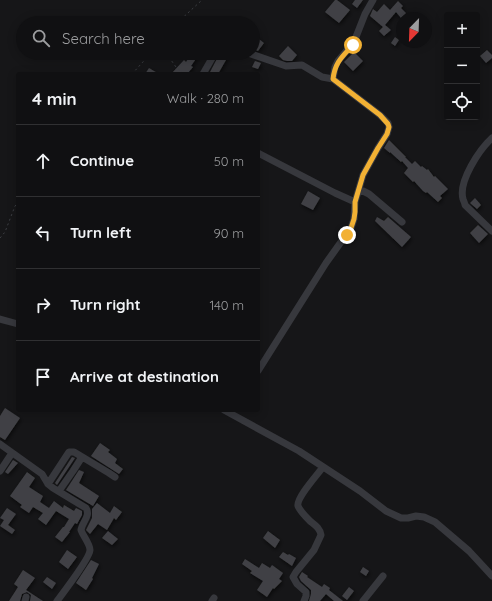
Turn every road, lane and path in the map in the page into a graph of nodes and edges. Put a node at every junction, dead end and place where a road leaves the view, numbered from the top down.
1 (202, 0) edge
2 (373, 0) edge
3 (185, 16) edge
4 (260, 57) edge
5 (145, 60) edge
6 (171, 60) edge
7 (211, 60) edge
8 (134, 72) edge
9 (182, 72) edge
10 (204, 72) edge
11 (333, 79) junction
12 (492, 138) edge
13 (260, 154) edge
14 (359, 189) junction
15 (355, 202) junction
16 (16, 205) edge
17 (402, 222) dead end
18 (492, 231) edge
19 (0, 238) edge
20 (0, 319) edge
21 (16, 323) edge
22 (260, 368) edge
23 (233, 412) edge
24 (0, 444) edge
25 (12, 453) junction
26 (82, 457) junction
27 (323, 467) junction
28 (0, 471) edge
29 (115, 477) dead end
30 (48, 484) junction
31 (59, 491) junction
32 (382, 576) dead end
33 (492, 576) edge
34 (57, 601) edge
35 (304, 601) edge
36 (363, 601) edge

1 - 3 path
2 - 11 street
4 - 11 street
5 - 8 path
6 - 9 path
7 - 10 street
11 - 14 street
12 - 18 street
13 - 15 street
14 - 15 street
14 - 17 street
15 - 22 street
16 - 19 path
20 - 21 street
23 - 27 street
24 - 25 street
25 - 28 street
25 - 30 street
26 - 29 street
26 - 30 street
26 - 31 street
27 - 33 street
27 - 35 street
30 - 31 street
31 - 34 street
32 - 36 street

